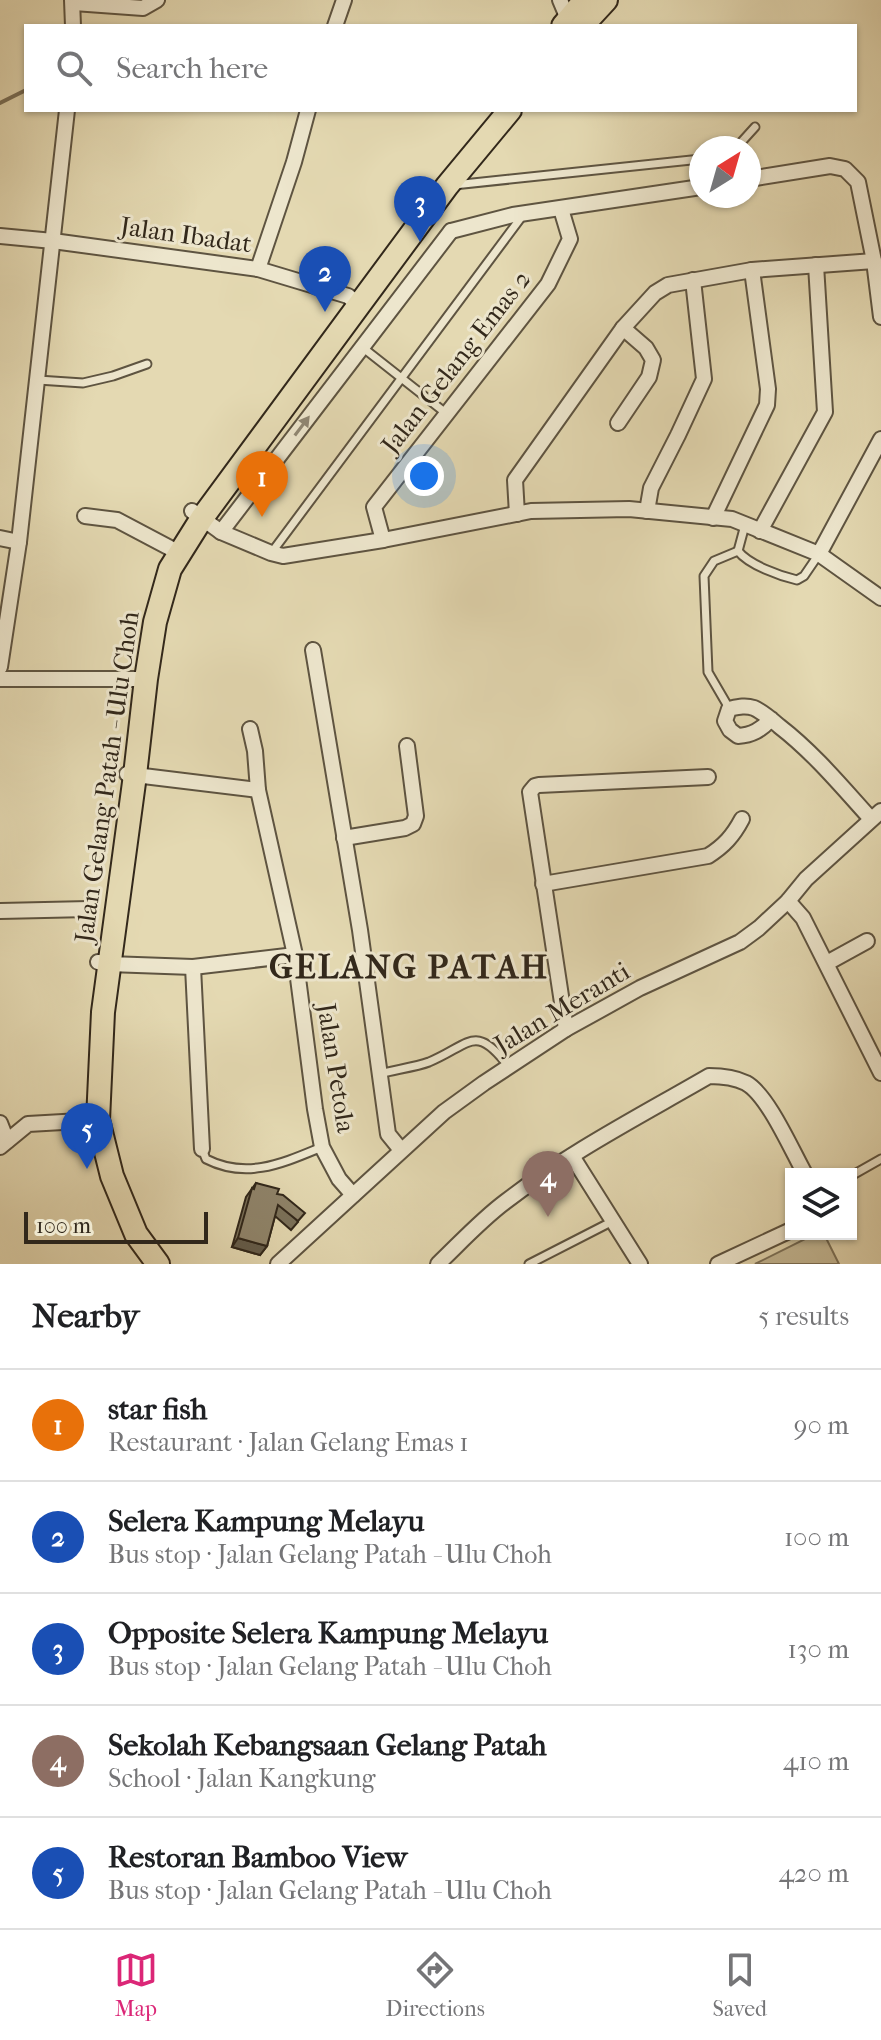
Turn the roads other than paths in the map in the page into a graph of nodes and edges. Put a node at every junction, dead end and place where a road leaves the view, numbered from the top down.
1 (157, 0) edge
2 (344, 0) edge
3 (606, 0) edge
4 (73, 1) edge
5 (574, 11) edge
6 (73, 24) edge
7 (336, 24) edge
8 (67, 112) edge
9 (307, 112) edge
10 (494, 112) edge
11 (508, 112) edge
12 (755, 127) dead end
13 (747, 136) edge
14 (689, 160) edge
15 (761, 177) edge
16 (443, 183) junction
17 (689, 189) edge
18 (561, 209) junction
19 (421, 213) junction
20 (524, 214) junction
21 (451, 231) junction
22 (0, 236) edge
23 (53, 241) junction
24 (874, 261) junction
25 (816, 265) junction
26 (258, 269) junction
27 (752, 270) junction
28 (693, 280) junction
29 (353, 300) junction
30 (881, 317) edge
31 (623, 328) junction
32 (362, 347) junction
33 (147, 364) dead end
34 (402, 378) junction
35 (38, 380) junction
36 (447, 414) junction
37 (618, 423) dead end
38 (881, 439) edge
39 (647, 511) junction
40 (517, 514) junction
41 (197, 515) junction
42 (85, 516) dead end
43 (713, 518) junction
44 (752, 528) junction
45 (221, 532) junction
46 (0, 538) edge
47 (383, 540) junction
48 (19, 542) junction
49 (170, 548) junction
50 (738, 551) junction
51 (271, 553) junction
52 (819, 554) junction
53 (881, 598) edge
54 (313, 650) dead end
55 (0, 667) edge
56 (141, 678) junction
57 (0, 679) edge
58 (729, 709) junction
59 (771, 719) junction
60 (250, 729) dead end
61 (407, 746) dead end
62 (130, 775) junction
63 (708, 777) dead end
64 (258, 790) junction
65 (876, 815) edge
66 (742, 819) dead end
67 (344, 838) junction
68 (543, 884) junction
69 (788, 901) junction
70 (89, 909) dead end
71 (0, 911) edge
72 (867, 941) dead end
73 (295, 955) junction
74 (103, 963) junction
75 (827, 963) junction
76 (193, 967) junction
77 (566, 1029) junction
78 (509, 1067) junction
79 (881, 1073) edge
80 (379, 1074) junction
81 (91, 1121) junction
82 (0, 1123) edge
83 (4, 1144) edge
84 (322, 1147) junction
85 (202, 1149) joint
86 (401, 1150) junction
87 (572, 1156) junction
88 (881, 1159) edge
89 (802, 1168) edge
90 (857, 1173) edge
91 (353, 1195) junction
92 (613, 1221) junction
93 (785, 1233) edge
94 (145, 1264) edge
95 (158, 1264) edge
96 (278, 1264) edge
97 (438, 1264) edge
98 (529, 1264) edge
99 (640, 1264) edge
100 (718, 1264) edge

1 - 4 street
2 - 7 street
3 - 5 main road
4 - 6 street
8 - 23 street
9 - 26 street
10 - 16 main road, Jalan Gelang Patah - Ulu Choh
11 - 16 main road, Jalan Gelang Patah - Ulu Choh
12 - 13 lane
14 - 16 lane
15 - 24 street
16 - 19 main road, Jalan Gelang Patah - Ulu Choh
17 - 18 street
18 - 20 street
18 - 36 street, Jalan Gelang Emas 2
19 - 21 street
19 - 29 main road, Jalan Gelang Patah - Ulu Choh
20 - 21 street
20 - 34 lane
21 - 32 street
22 - 23 street, Jalan Ibadat
23 - 26 street, Jalan Ibadat
23 - 35 street
24 - 25 street
24 - 30 street
25 - 27 street
25 - 44 street
26 - 29 street, Jalan Ibadat
27 - 28 street
27 - 43 street
28 - 31 street
28 - 39 street
29 - 41 main road, Jalan Gelang Patah - Ulu Choh
31 - 37 street
31 - 40 street
32 - 34 lane
45 -> 32 street
33 - 35 lane
34 - 36 lane
34 - 51 lane
35 - 48 street
36 - 47 street, Jalan Gelang Emas 2
38 - 52 street
39 - 40 street
39 - 43 street
40 - 47 street
41 - 45 street
41 - 49 main road, Jalan Gelang Patah - Ulu Choh
41 - 56 main road, Jalan Gelang Patah - Ulu Choh
42 - 49 street
43 - 44 street
44 - 50 lane
44 - 52 street
45 - 51 street
46 - 48 street
47 - 51 street
48 - 55 street
49 - 56 main road, Jalan Gelang Patah - Ulu Choh
50 - 52 lane
50 - 58 lane
52 - 53 street
54 - 67 street
56 - 57 street
56 - 62 main road, Jalan Gelang Patah - Ulu Choh
58 - 59 street
58 - 59 street
59 - 65 street
60 - 64 street, Jalan Petola
61 - 67 street
62 - 64 street
62 - 74 main road, Jalan Gelang Patah - Ulu Choh
63 - 68 street
64 - 73 street, Jalan Petola
65 - 69 street, Jalan Meranti
66 - 68 street
67 - 80 street
68 - 77 street
69 - 75 street
69 - 77 street, Jalan Meranti
70 - 71 street
72 - 75 street
73 - 76 street
73 - 84 street, Jalan Petola
74 - 76 street
74 - 81 main road, Jalan Gelang Patah - Ulu Choh
75 - 79 street
76 - 85 street
77 - 78 street, Jalan Meranti
78 - 80 lane
78 - 86 street, Jalan Meranti
80 - 86 street
81 - 83 street
81 - 94 main road, Jalan Gelang Patah - Ulu Choh
81 - 95 main road, Jalan Gelang Patah - Ulu Choh
82 - 83 street
84 - 85 lane
84 - 91 street, Jalan Petola
86 - 91 street, Jalan Meranti
87 - 89 street
87 - 92 street
87 - 97 street
88 - 90 lane
91 - 96 street, Jalan Meranti
92 - 98 lane
92 - 99 street
93 - 100 street

